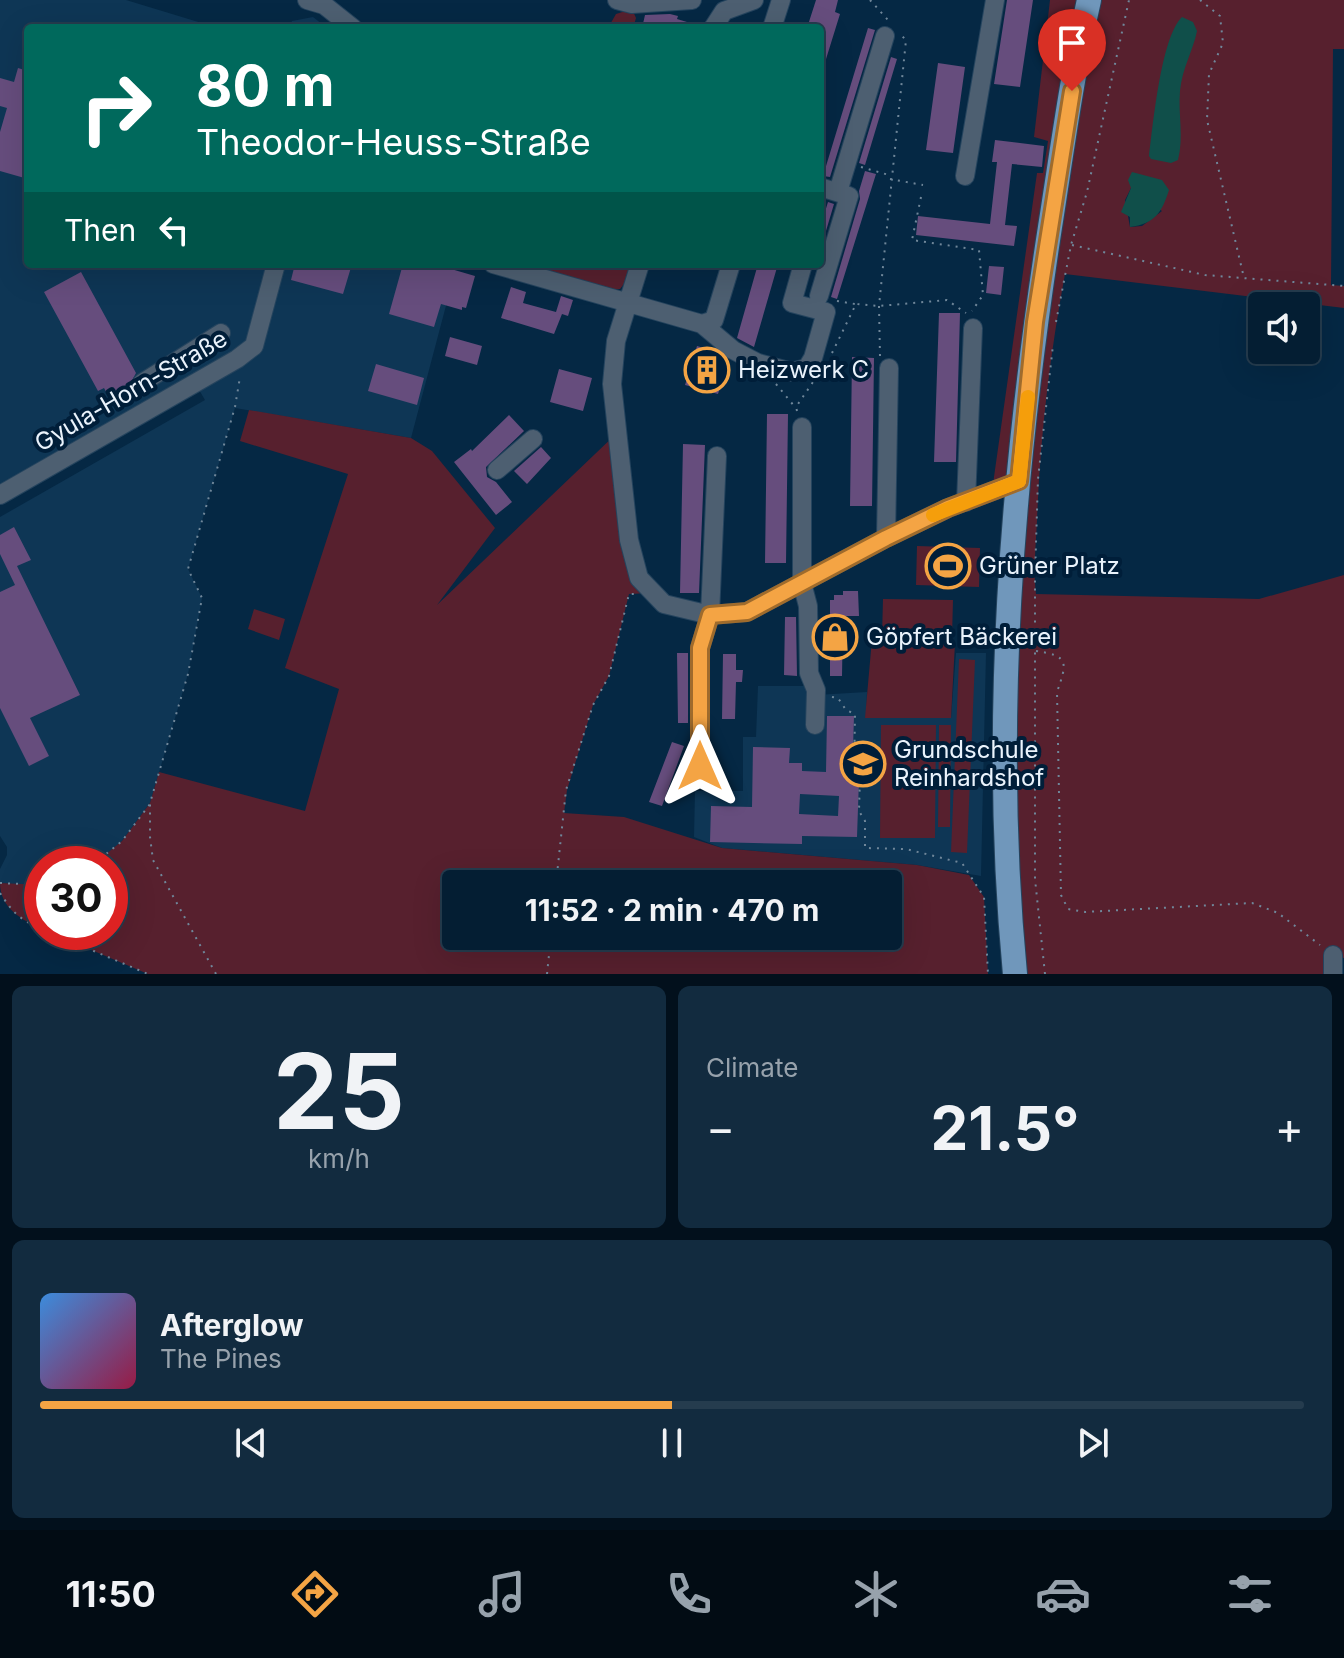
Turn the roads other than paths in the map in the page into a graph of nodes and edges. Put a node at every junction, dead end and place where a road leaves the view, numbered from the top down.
1 (307, 0) edge
2 (617, 0) edge
3 (692, 0) edge
4 (708, 0) edge
5 (754, 0) edge
6 (781, 0) edge
7 (995, 0) edge
8 (1089, 0) edge
9 (724, 11) junction
10 (348, 24) edge
11 (716, 24) edge
12 (773, 24) edge
13 (890, 29) road end
14 (965, 176) dead end
15 (828, 189) edge
16 (275, 268) edge
17 (506, 268) edge
18 (639, 268) edge
19 (730, 268) edge
20 (802, 268) edge
21 (819, 296) dead end
22 (628, 304) junction
23 (702, 324) junction
24 (973, 328) dead end
25 (221, 333) dead end
26 (889, 370) road end
27 (142, 383) dead end
28 (802, 427) dead end
29 (533, 439) dead end
30 (717, 456) dead end
31 (497, 470) dead end
32 (1019, 481) junction
33 (0, 495) edge
34 (966, 502) junction
35 (886, 538) junction
36 (802, 583) junction
37 (710, 615) junction
38 (815, 725) dead end
39 (700, 766) dead end
40 (1015, 974) edge

1 - 10 street
2 - 3 street
4 - 9 street
5 - 9 street
6 - 12 street
7 - 14 street
8 - 32 main road
9 - 11 street
13 - 15 street
15 - 21 street
16 - 33 street, Gyula-Horn-Straße
17 - 22 street
18 - 22 street
19 - 23 street
20 - 23 street
22 - 23 street
22 - 37 street
24 - 34 street
25 - 27 street
26 - 35 street
28 - 36 street
29 - 31 street
30 - 37 street
32 - 34 street
32 - 40 main road
34 - 35 street
35 - 36 street
36 - 37 street
36 - 38 street
37 - 39 street

